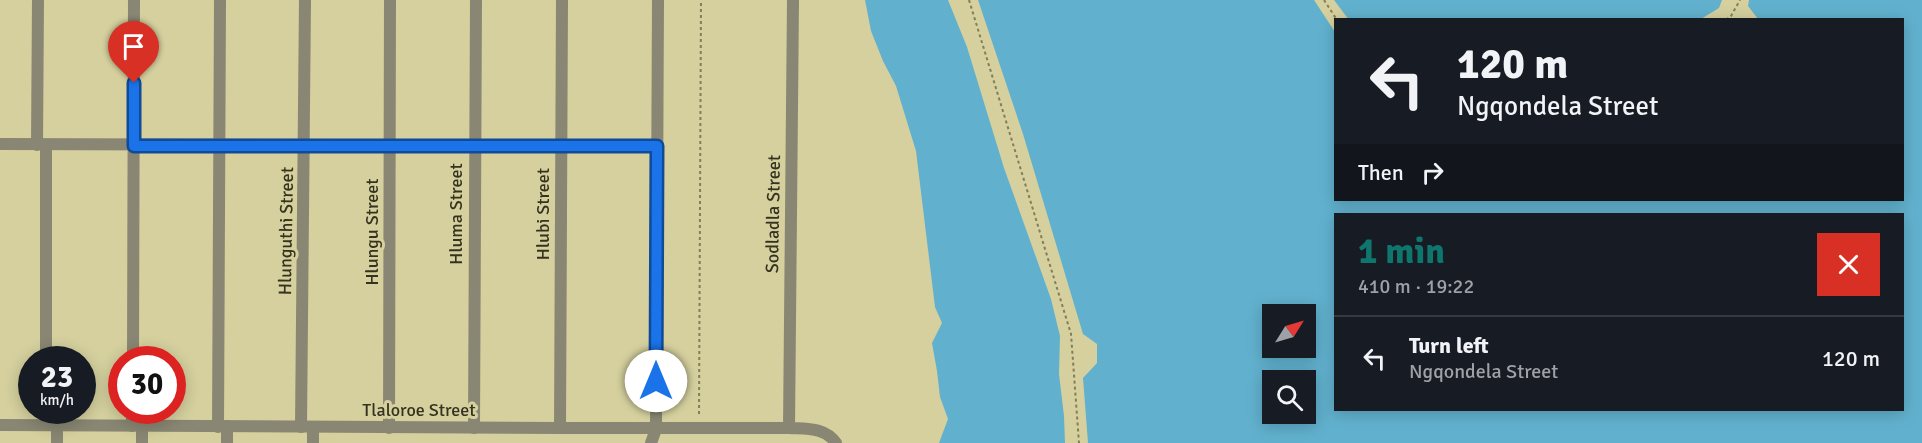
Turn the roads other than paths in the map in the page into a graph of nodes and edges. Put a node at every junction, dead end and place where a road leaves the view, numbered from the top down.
1 (38, 0) edge
2 (134, 0) edge
3 (220, 0) edge
4 (305, 0) edge
5 (390, 0) edge
6 (476, 0) edge
7 (562, 0) edge
8 (658, 0) edge
9 (793, 0) edge
10 (0, 144) edge
11 (41, 145) junction
12 (218, 145) junction
13 (134, 146) junction
14 (305, 146) junction
15 (390, 146) junction
16 (474, 146) junction
17 (657, 146) junction
18 (561, 147) junction
19 (46, 346) edge
20 (133, 346) edge
21 (0, 425) edge
22 (52, 425) junction
23 (137, 426) junction
24 (222, 426) junction
25 (307, 427) junction
26 (389, 428) junction
27 (474, 428) junction
28 (789, 428) junction
29 (560, 429) junction
30 (656, 429) junction
31 (835, 441) edge
32 (57, 443) edge
33 (142, 443) edge
34 (227, 443) edge
35 (313, 443) edge
36 (651, 443) edge

1 - 11 street
2 - 13 street
3 - 12 street
4 - 14 street, Hlunguthi Street
5 - 15 street, Hlungu Street
6 - 16 street, Hluma Street
7 - 18 street, Hlubi Street
8 - 17 street
9 - 28 street, Sodladla Street
10 - 11 street
11 - 13 street
11 - 19 street
12 - 13 street
12 - 14 street
12 - 24 street
13 - 20 street
14 - 15 street
14 - 25 street, Hlunguthi Street
15 - 16 street
15 - 26 street, Hlungu Street
16 - 18 street
16 - 27 street, Hluma Street
17 - 18 street
17 - 30 street
18 - 29 street, Hlubi Street
21 - 22 street, Tlaloroe Street
22 - 23 street, Tlaloroe Street
22 - 32 street
23 - 24 street, Tlaloroe Street
23 - 33 street
24 - 25 street, Tlaloroe Street
24 - 34 street
25 - 26 street, Tlaloroe Street
25 - 35 street, Hlunguthi Street
26 - 27 street, Tlaloroe Street
27 - 29 street, Tlaloroe Street
28 - 30 street, Tlaloroe Street
28 - 31 street, Tlaloroe Street
29 - 30 street, Tlaloroe Street
30 - 36 street

